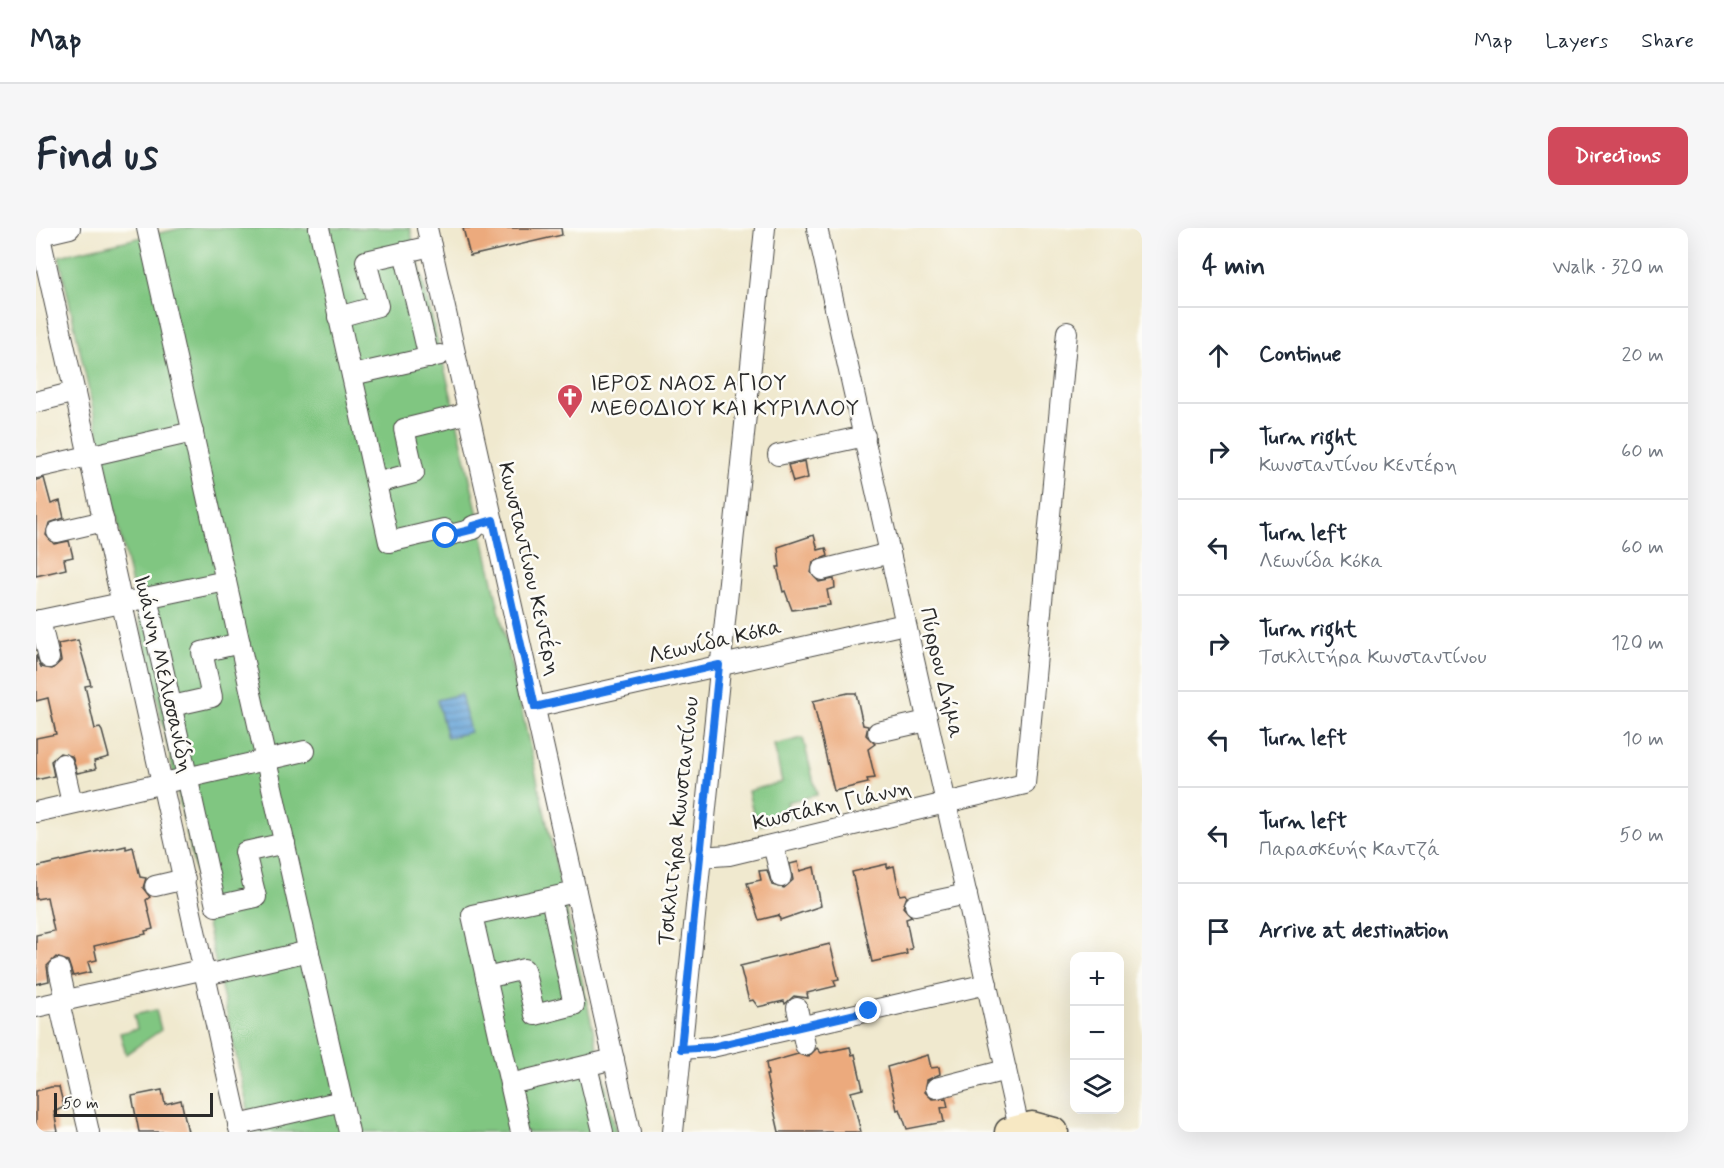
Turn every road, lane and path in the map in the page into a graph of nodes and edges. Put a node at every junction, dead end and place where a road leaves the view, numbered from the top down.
1 (70, 228) edge
2 (147, 228) edge
3 (319, 228) edge
4 (765, 228) edge
5 (817, 228) edge
6 (38, 233) edge
7 (429, 237) edge
8 (404, 252) junction
9 (339, 317) junction
10 (1068, 332) dead end
11 (455, 352) junction
12 (429, 358) junction
13 (352, 375) junction
14 (75, 392) junction
15 (36, 402) edge
16 (469, 413) junction
17 (193, 432) junction
18 (865, 436) junction
19 (89, 455) junction
20 (778, 455) dead end
21 (36, 468) edge
22 (376, 483) junction
23 (493, 520) junction
24 (104, 521) junction
25 (57, 532) dead end
26 (890, 554) junction
27 (822, 570) dead end
28 (226, 581) junction
29 (147, 597) junction
30 (122, 602) junction
31 (38, 621) edge
32 (905, 624) junction
33 (240, 643) junction
34 (49, 658) dead end
35 (719, 665) junction
36 (172, 706) junction
37 (535, 707) junction
38 (927, 721) junction
39 (878, 732) dead end
40 (305, 751) dead end
41 (266, 760) junction
42 (63, 764) dead end
43 (188, 778) junction
44 (163, 783) junction
45 (72, 803) junction
46 (947, 804) junction
47 (36, 812) edge
48 (285, 843) junction
49 (773, 844) junction
50 (699, 857) junction
51 (781, 877) dead end
52 (185, 879) junction
53 (155, 885) dead end
54 (576, 892) junction
55 (967, 894) junction
56 (551, 898) junction
57 (915, 905) dead end
58 (309, 951) junction
59 (59, 969) dead end
60 (206, 972) junction
61 (486, 978) junction
62 (987, 984) junction
63 (63, 1001) junction
64 (36, 1007) edge
65 (681, 1049) junction
66 (614, 1059) junction
67 (587, 1066) junction
68 (1006, 1070) junction
69 (510, 1084) junction
70 (936, 1088) dead end
71 (342, 1101) junction
72 (239, 1128) edge
73 (1014, 1130) edge
74 (88, 1132) edge
75 (349, 1132) edge
76 (521, 1132) edge
77 (603, 1132) edge
78 (630, 1132) edge
79 (673, 1132) edge
80 (1054, 1132) edge

1 - 6 street
2 - 17 street
3 - 9 street
4 - 35 street, Τσικλιτήρα Κωνσταντίνου
5 - 18 street, Πύρρου Δήμα
6 - 14 street, Ιωάννη Μελισσανίδη
7 - 8 street
7 - 11 street, Κωνσταντίνου Κεντέρη
8 - 9 street
8 - 12 street
9 - 13 street
10 - 46 street, Κωστάκη Γιάννη
11 - 12 street
11 - 16 street, Κωνσταντίνου Κεντέρη
12 - 13 street
13 - 22 street
14 - 15 street
14 - 19 street, Ιωάννη Μελισσανίδη
16 - 22 street
16 - 23 street, Κωνσταντίνου Κεντέρη
17 - 19 street
17 - 28 street
18 - 20 street
18 - 26 street, Πύρρου Δήμα
19 - 21 street
19 - 24 street, Ιωάννη Μελισσανίδη
22 - 23 street
23 - 37 street, Κωνσταντίνου Κεντέρη
24 - 25 street
24 - 30 street, Ιωάννη Μελισσανίδη
26 - 27 street
26 - 32 street, Πύρρου Δήμα
28 - 29 street
28 - 33 street
29 - 30 street
29 - 36 street
30 - 31 street
30 - 44 street, Ιωάννη Μελισσανίδη
31 - 34 street
32 - 35 street, Λεωνίδα Κόκα
32 - 38 street, Πύρρου Δήμα
33 - 36 street
33 - 41 street
35 - 37 street, Λεωνίδα Κόκα
35 - 50 street, Τσικλιτήρα Κωνσταντίνου
36 - 43 street
37 - 54 street, Κωνσταντίνου Κεντέρη
38 - 39 street
38 - 46 street, Πύρρου Δήμα
40 - 41 street
41 - 43 street
41 - 48 street
42 - 45 street
43 - 44 street
43 - 48 street
44 - 45 street
44 - 52 street, Ιωάννη Μελισσανίδη
45 - 47 street
46 - 49 street, Κωστάκη Γιάννη
46 - 55 street, Πύρρου Δήμα
48 - 58 street
49 - 50 street, Κωστάκη Γιάννη
49 - 51 street
50 - 65 street, Τσικλιτήρα Κωνσταντίνου
52 - 53 street
52 - 60 street, Ιωάννη Μελισσανίδη
54 - 56 street
54 - 66 street, Κωνσταντίνου Κεντέρη
55 - 57 street
55 - 62 street, Πύρρου Δήμα
56 - 61 street
56 - 61 street
58 - 60 street
58 - 71 street
59 - 63 street
60 - 63 street
60 - 72 street, Ιωάννη Μελισσανίδη
61 - 69 street
62 - 65 street
62 - 68 street, Πύρρου Δήμα
63 - 64 street
63 - 74 street
65 - 79 street, Τσικλιτήρα Κωνσταντίνου
66 - 67 street
66 - 78 street, Κωνσταντίνου Κεντέρη
67 - 69 street
67 - 77 street
68 - 70 street
68 - 73 street, Πύρρου Δήμα
69 - 76 street
71 - 72 street
71 - 75 street
73 - 80 street

